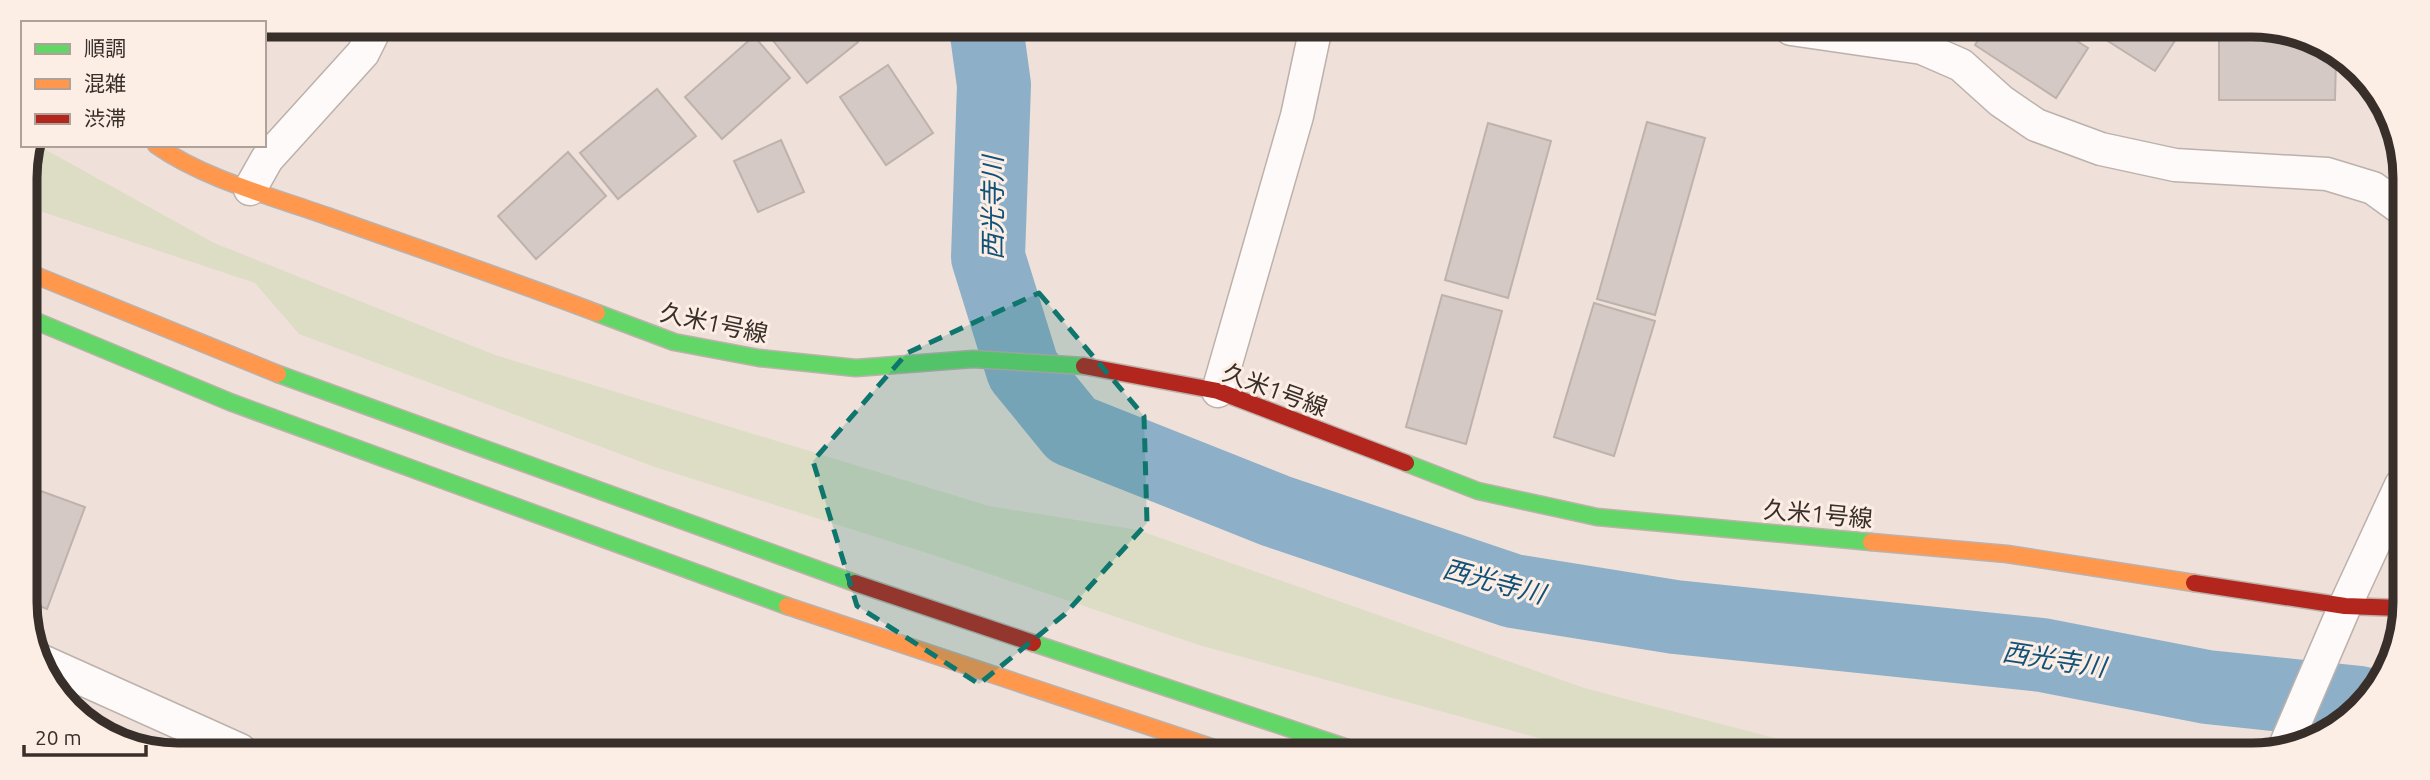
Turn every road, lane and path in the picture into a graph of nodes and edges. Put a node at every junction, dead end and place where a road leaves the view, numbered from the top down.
1 (371, 37) edge
2 (1315, 37) edge
3 (1846, 37) edge
4 (159, 147) edge
5 (250, 189) junction
6 (2393, 202) edge
7 (37, 276) edge
8 (37, 322) edge
9 (1218, 390) junction
10 (2393, 502) edge
11 (2345, 606) junction
12 (2393, 608) edge
13 (54, 668) edge
14 (2291, 733) edge
15 (224, 743) edge
16 (1199, 743) edge
17 (1333, 743) edge

1 - 5 street
2 - 9 street
3 - 6 street
4 - 5 main road, 久米1号線
5 - 9 main road, 久米1号線
7 - 17 main road
8 - 16 main road
9 - 11 main road, 久米1号線
10 - 11 street
11 - 12 main road, 久米1号線
11 - 14 street
13 - 15 street

